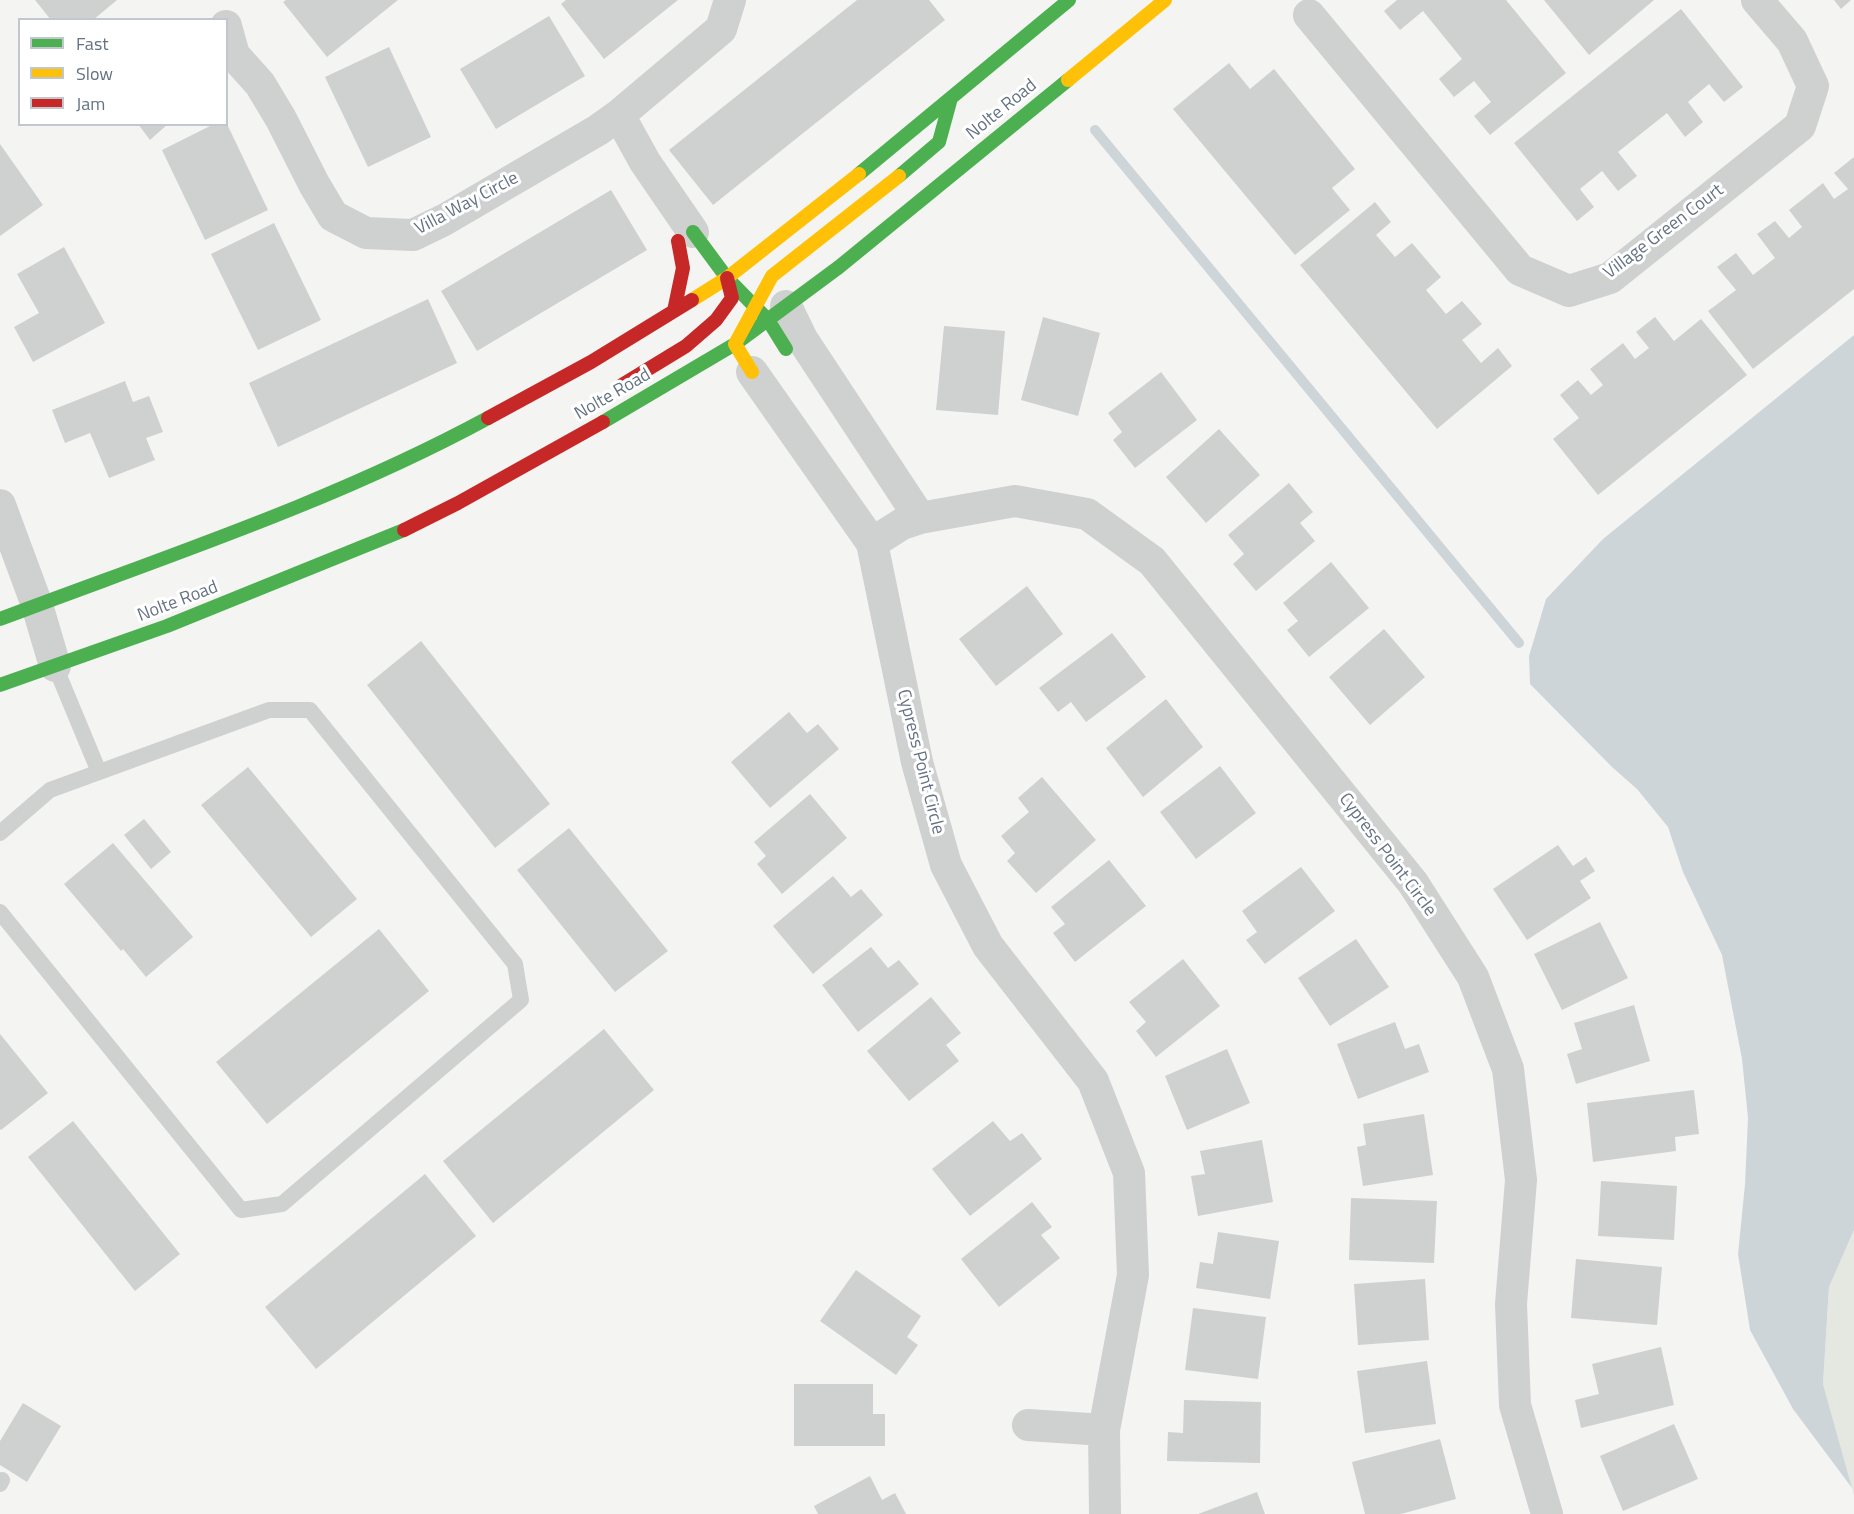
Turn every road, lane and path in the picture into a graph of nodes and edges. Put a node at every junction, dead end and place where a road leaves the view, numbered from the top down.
1 (225, 0) edge
2 (730, 0) edge
3 (1069, 0) edge
4 (1165, 0) edge
5 (1757, 0) edge
6 (1309, 15) dead end
7 (225, 18) edge
8 (228, 33) edge
9 (951, 98) junction
10 (609, 123) junction
11 (685, 236) junction
12 (727, 278) junction
13 (756, 306) junction
14 (674, 311) junction
15 (777, 313) junction
16 (735, 344) junction
17 (786, 350) joint
18 (752, 372) joint
19 (614, 389) dead end
20 (522, 450) dead end
21 (504, 477) junction
22 (0, 505) edge
23 (911, 521) junction
24 (872, 543) junction
25 (37, 605) junction
26 (0, 619) edge
27 (55, 666) junction
28 (0, 685) edge
29 (99, 772) junction
30 (0, 833) edge
31 (0, 912) edge
32 (1029, 1425) dead end
33 (1104, 1430) junction
34 (1106, 1514) edge
35 (1547, 1514) edge

1 - 7 street
2 - 10 street, Villa Way Circle
3 - 9 street
4 - 15 street, Nolte Road
5 - 6 street, Village Green Court
8 - 10 street, Villa Way Circle
9 - 12 street
9 - 13 street
10 - 11 street
11 - 12 street
11 - 14 street
12 - 13 street
12 - 14 street
12 - 19 street
13 - 15 street
13 - 16 street
14 - 25 street
15 - 16 street, Nolte Road
15 - 17 street
15 - 23 street
16 - 18 street
16 - 21 street, Nolte Road
17 - 23 street
18 - 24 street, Cypress Point Circle
20 - 21 street
21 - 27 street, Nolte Road
22 - 25 street
23 - 24 street, Cypress Point Circle
23 - 35 street, Cypress Point Circle
24 - 33 street, Cypress Point Circle
25 - 26 street
25 - 27 street
27 - 28 street, Nolte Road
27 - 29 lane
29 - 30 lane
29 - 31 lane
32 - 33 street
33 - 34 street, Cypress Point Circle

